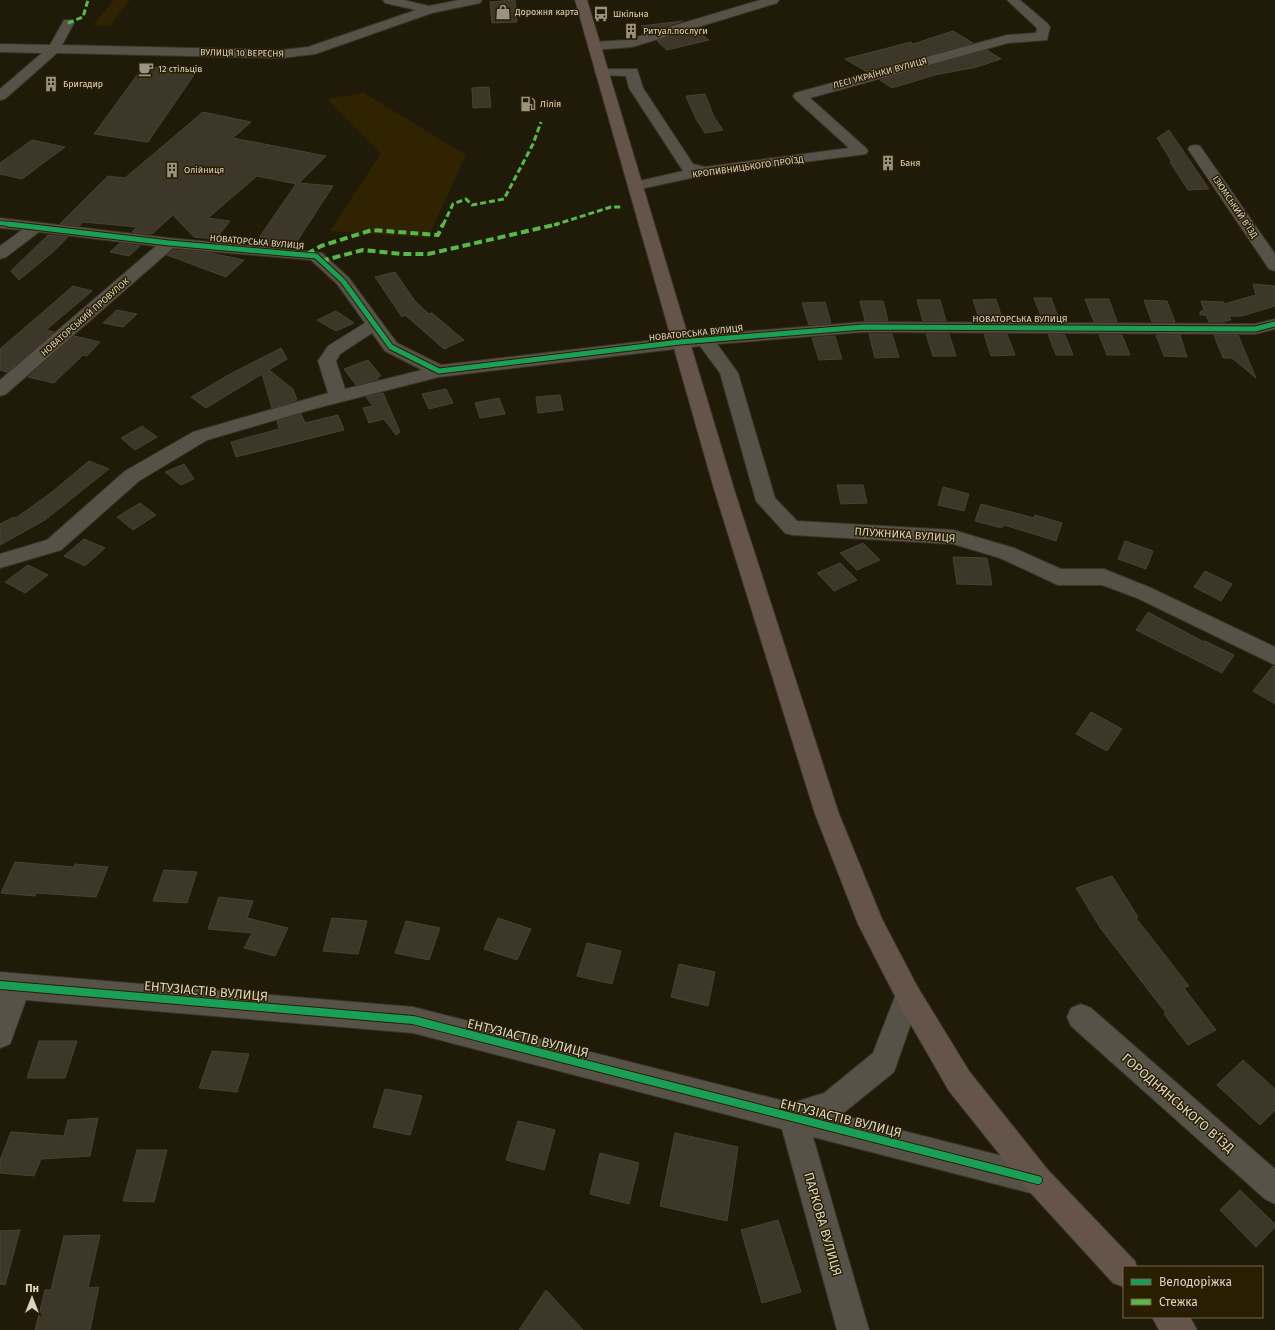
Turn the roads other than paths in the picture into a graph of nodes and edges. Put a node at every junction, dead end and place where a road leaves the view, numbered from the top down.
1 (390, 0) edge
2 (476, 0) edge
3 (581, 0) edge
4 (773, 0) edge
5 (1013, 0) edge
6 (425, 5) edge
7 (68, 23) dead end
8 (627, 44) junction
9 (594, 46) junction
10 (0, 48) edge
11 (54, 49) junction
12 (602, 72) junction
13 (632, 72) junction
14 (0, 96) edge
15 (1195, 149) dead end
16 (861, 151) joint
17 (705, 172) junction
18 (636, 186) junction
19 (0, 223) edge
20 (35, 228) junction
21 (169, 243) junction
22 (0, 254) edge
23 (1275, 266) edge
24 (374, 324) junction
25 (1275, 324) edge
26 (705, 340) junction
27 (680, 342) junction
28 (439, 371) junction
29 (0, 390) edge
30 (338, 397) junction
31 (0, 561) edge
32 (1275, 657) edge
33 (8, 986) edge
34 (908, 995) junction
35 (1081, 1017) dead end
36 (0, 1035) edge
37 (793, 1118) junction
38 (1038, 1180) junction
39 (1275, 1189) edge
40 (1123, 1271) edge
41 (1169, 1318) edge
42 (853, 1330) edge
43 (1181, 1330) edge

1 - 6 street
2 - 6 street, ВУЛИЦЯ 10 ВЕРЕСНЯ
3 - 9 highway
4 - 8 street
5 - 16 street, ЛЕСІ УКРАЇНКИ ВУЛИЦЯ
6 - 11 street, ВУЛИЦЯ 10 ВЕРЕСНЯ
7 - 11 street
8 - 9 street
8 - 13 street
9 - 12 highway
10 - 11 street, ВУЛИЦЯ 10 ВЕРЕСНЯ
11 - 14 street
12 - 13 street
12 - 18 highway
13 - 17 street
15 - 23 street, ІЗЮМСЬКИЙ В’ЇЗД
16 - 17 street, КРОПИВНИЦЬКОГО ПРОЇЗД
17 - 18 street, КРОПИВНИЦЬКОГО ПРОЇЗД
18 - 27 highway
19 - 20 street, НОВАТОРСЬКА ВУЛИЦЯ
20 - 21 street, НОВАТОРСЬКА ВУЛИЦЯ
20 - 22 street
21 - 24 street, НОВАТОРСЬКА ВУЛИЦЯ
21 - 29 street, НОВАТОРСЬКИЙ ПРОВУЛОК
24 - 28 street, НОВАТОРСЬКА ВУЛИЦЯ
24 - 30 street
25 - 26 street, НОВАТОРСЬКА ВУЛИЦЯ
26 - 27 street, НОВАТОРСЬКА ВУЛИЦЯ
26 - 32 street, ПЛУЖНИКА ВУЛИЦЯ
27 - 28 street, НОВАТОРСЬКА ВУЛИЦЯ
27 - 34 highway
28 - 30 street, НОВАТОРСЬКА ВУЛИЦЯ
30 - 31 street, НОВАТОРСЬКА ВУЛИЦЯ
33 - 36 street
33 - 37 street, ЕНТУЗІАСТІВ ВУЛИЦЯ
34 - 37 street, ЕНТУЗІАСТІВ ВУЛИЦЯ
34 - 38 highway
35 - 39 street, ГОРОДНЯНСЬКОГО В’ЇЗД
37 - 38 street, ЕНТУЗІАСТІВ ВУЛИЦЯ
37 - 42 street, ПАРКОВА ВУЛИЦЯ
38 - 40 highway
41 - 43 highway

